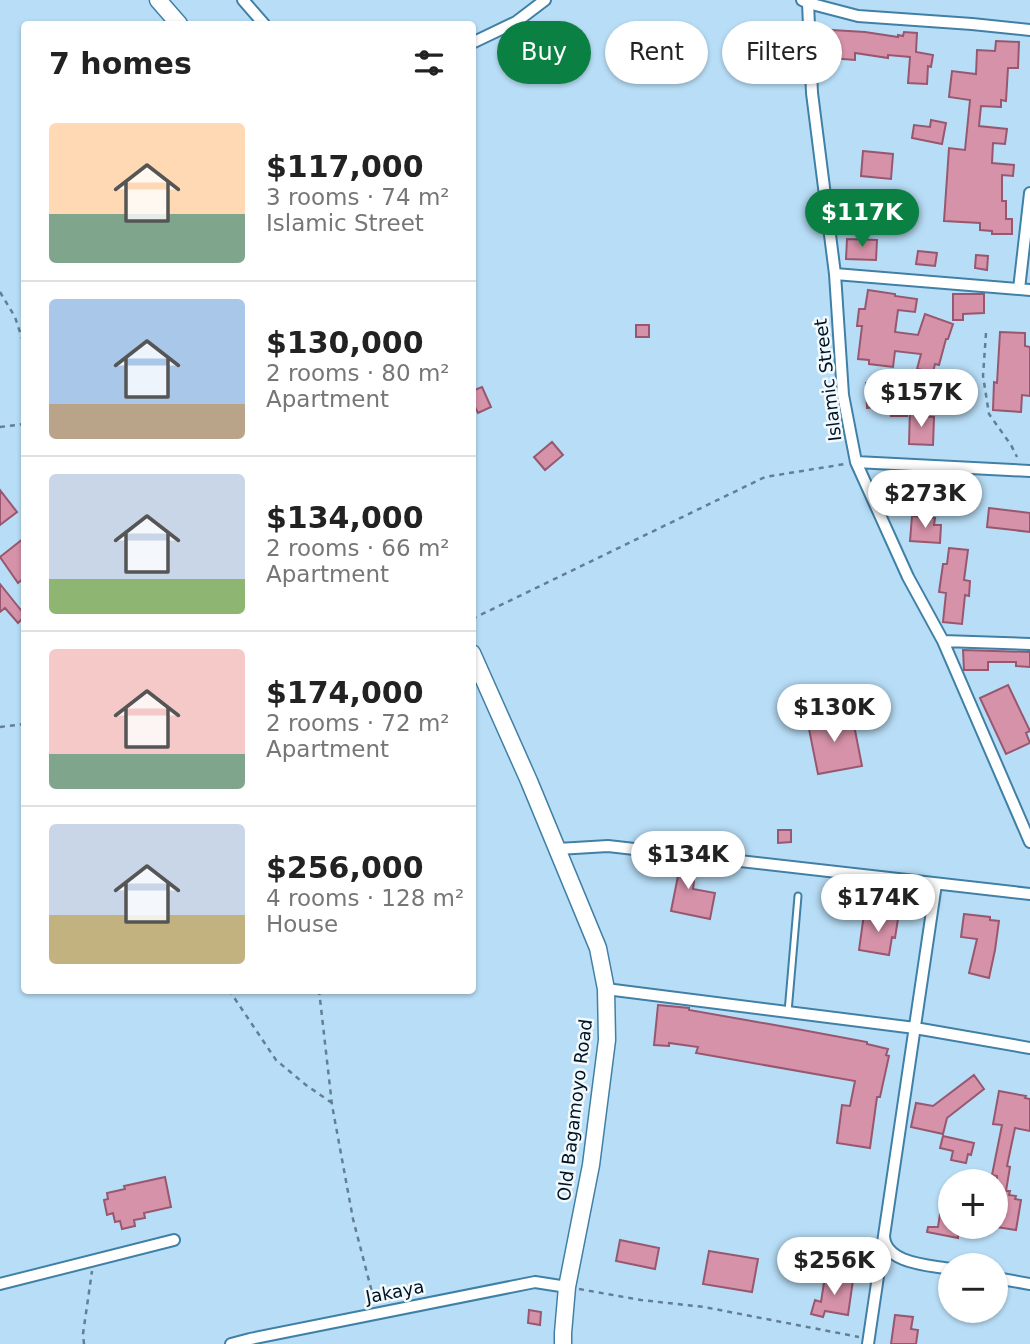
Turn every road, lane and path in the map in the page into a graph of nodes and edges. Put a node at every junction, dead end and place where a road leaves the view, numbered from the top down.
1 (158, 0) edge
2 (243, 0) edge
3 (545, 0) edge
4 (805, 2) edge
5 (176, 21) edge
6 (261, 21) edge
7 (1030, 30) edge
8 (476, 41) edge
9 (1030, 193) edge
10 (835, 274) junction
11 (1024, 290) edge
12 (0, 292) edge
13 (986, 333) dead end
14 (21, 335) edge
15 (21, 424) edge
16 (0, 427) edge
17 (856, 462) junction
18 (1027, 470) edge
19 (476, 617) edge
20 (943, 641) junction
21 (1030, 644) edge
22 (476, 662) edge
23 (21, 724) edge
24 (0, 727) edge
25 (1030, 842) edge
26 (558, 849) junction
27 (936, 884) junction
28 (1030, 894) edge
29 (798, 896) dead end
30 (606, 989) junction
31 (232, 994) edge
32 (319, 994) edge
33 (788, 1012) junction
34 (915, 1028) junction
35 (1030, 1048) edge
36 (332, 1103) junction
37 (884, 1230) junction
38 (174, 1241) dead end
39 (93, 1261) junction
40 (938, 1267) edge
41 (1008, 1280) edge
42 (0, 1284) edge
43 (1030, 1284) edge
44 (567, 1287) junction
45 (377, 1314) junction
46 (272, 1339) edge
47 (869, 1341) edge
48 (84, 1344) edge
49 (231, 1344) edge
50 (563, 1344) edge

1 - 5 street
2 - 6 street
3 - 8 street
4 - 7 street, Islamic Street
4 - 10 street, Islamic Street
9 - 11 street
10 - 11 street
10 - 17 street, Islamic Street
12 - 14 path
13 - 18 path
15 - 16 path
17 - 18 street
17 - 19 path
17 - 20 street, Islamic Street
20 - 21 street
20 - 25 street, Islamic Street
22 - 26 street, Old Bagamoyo Road
23 - 24 path
26 - 27 street
26 - 30 street, Old Bagamoyo Road
27 - 28 street
27 - 34 street
29 - 33 lane
30 - 33 street
30 - 44 street, Old Bagamoyo Road
31 - 36 path
32 - 36 path
33 - 34 street
34 - 35 street
34 - 37 street
36 - 45 path
37 - 40 street
37 - 47 street
38 - 39 street
39 - 42 street
39 - 48 path
41 - 43 street
44 - 45 street, Jakaya
44 - 47 path
44 - 50 street, Old Bagamoyo Road
45 - 46 street, Jakaya
46 - 49 street, Jakaya

